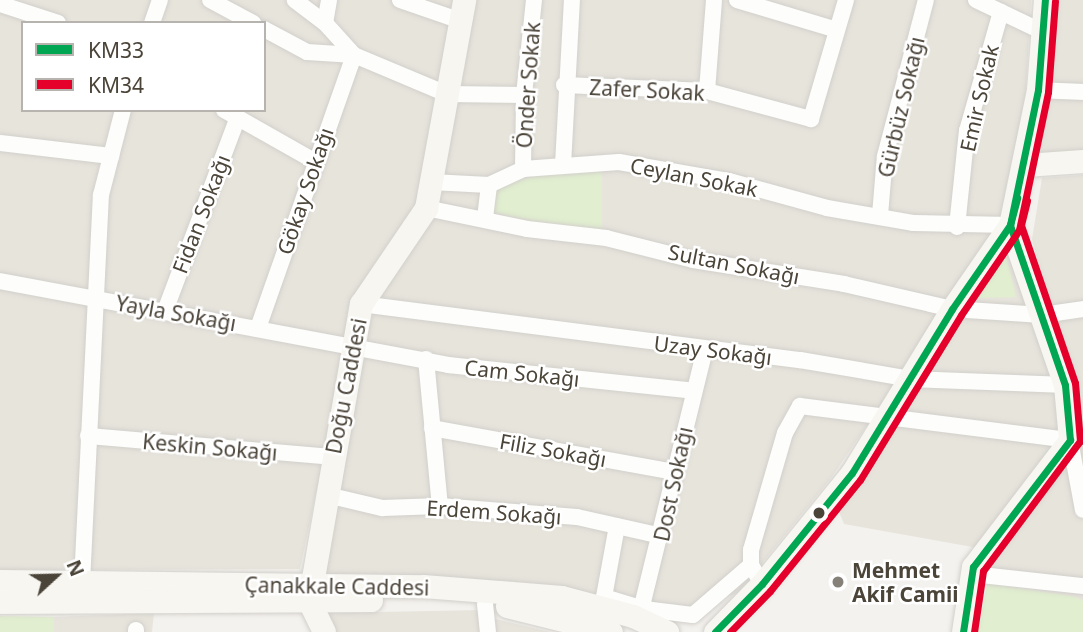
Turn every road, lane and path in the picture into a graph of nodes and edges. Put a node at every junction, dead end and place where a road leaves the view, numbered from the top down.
1 (160, 0) edge
2 (210, 0) edge
3 (295, 0) edge
4 (329, 0) edge
5 (400, 0) edge
6 (534, 0) edge
7 (572, 0) edge
8 (714, 0) edge
9 (737, 0) edge
10 (846, 0) edge
11 (926, 0) edge
12 (976, 0) edge
13 (1045, 0) edge
14 (0, 4) edge
15 (462, 11) edge
16 (1001, 12) junction
17 (52, 21) edge
18 (153, 21) edge
19 (249, 21) edge
20 (325, 23) junction
21 (266, 30) edge
22 (837, 30) junction
23 (1043, 32) junction
24 (354, 55) junction
25 (564, 85) junction
26 (1038, 90) junction
27 (707, 92) junction
28 (1083, 92) edge
29 (447, 94) junction
30 (524, 96) junction
31 (122, 112) edge
32 (231, 114) edge
33 (0, 143) edge
34 (111, 156) junction
35 (314, 161) junction
36 (1083, 161) edge
37 (563, 165) junction
38 (1025, 165) junction
39 (523, 169) junction
40 (431, 182) junction
41 (489, 185) junction
42 (426, 208) junction
43 (880, 215) junction
44 (485, 218) junction
45 (1010, 225) junction
46 (957, 227) junction
47 (0, 281) edge
48 (94, 299) junction
49 (361, 304) junction
50 (952, 309) junction
51 (1083, 309) edge
52 (165, 311) junction
53 (1042, 315) junction
54 (258, 328) junction
55 (352, 345) junction
56 (705, 349) junction
57 (426, 359) junction
58 (911, 379) junction
59 (1065, 385) junction
60 (694, 391) junction
61 (886, 418) junction
62 (432, 428) junction
63 (88, 436) junction
64 (1077, 437) edge
65 (332, 457) junction
66 (674, 472) junction
67 (327, 495) junction
68 (440, 506) junction
69 (1083, 510) edge
70 (617, 526) junction
71 (661, 536) junction
72 (973, 570) junction
73 (757, 575) junction
74 (0, 582) edge
75 (82, 582) junction
76 (1083, 586) edge
77 (310, 593) junction
78 (0, 602) edge
79 (485, 604) junction
80 (641, 613) junction
81 (324, 632) edge
82 (488, 632) edge
83 (611, 632) edge
84 (668, 632) edge
85 (715, 632) edge
86 (963, 632) edge

1 - 18 street
2 - 19 street
3 - 20 street
4 - 20 street
5 - 15 street
6 - 30 street, Önder Sokak
7 - 25 street
8 - 27 street
9 - 22 street
10 - 22 street, Zafer Sokak
11 - 43 street, Gürbüz Sokağı
12 - 16 street
13 - 23 street
14 - 17 street
15 - 29 street, Doğu Caddesi
16 - 23 street
16 - 46 street, Emir Sokak
20 - 24 street
21 - 24 street
22 - 27 street, Zafer Sokak
23 - 26 street
24 - 29 street
24 - 35 street, Gökay Sokağı
25 - 27 street, Zafer Sokak
25 - 37 street
26 - 28 street
26 - 38 street
29 - 30 street
29 - 40 street, Doğu Caddesi
30 - 39 street, Önder Sokak
31 - 34 street
32 - 35 street
32 - 52 street, Fidan Sokağı
33 - 34 street
34 - 48 street
35 - 54 street, Gökay Sokağı
36 - 38 street
37 - 39 street, Ceylan Sokak
37 - 43 street, Ceylan Sokak
38 - 45 street
39 - 41 street, Ceylan Sokak
40 - 41 street, Ceylan Sokak
40 - 42 street, Doğu Caddesi
41 - 44 street
42 - 44 street, Sultan Sokağı
42 - 49 street, Doğu Caddesi
43 - 46 street, Ceylan Sokak
44 - 50 street, Sultan Sokağı
45 - 46 street, Ceylan Sokak
45 - 50 street
45 - 53 street
47 - 48 street, Yayla Sokağı
48 - 52 street, Yayla Sokağı
48 - 63 street
49 - 55 street, Doğu Caddesi
49 - 56 street, Uzay Sokağı
50 - 53 street, Sultan Sokağı
50 - 58 street
51 - 53 street, Sultan Sokağı
52 - 54 street, Yayla Sokağı
53 - 59 street
54 - 55 street, Yayla Sokağı
55 - 57 street, Cam Sokağı
55 - 65 street, Doğu Caddesi
56 - 58 street, Uzay Sokağı
56 - 60 street, Dost Sokağı
57 - 60 street, Cam Sokağı
57 - 62 street
58 - 59 street, Uzay Sokağı
58 - 61 street
59 - 64 street
60 - 66 street, Dost Sokağı
61 - 64 street
61 - 73 street
61 - 73 street
62 - 66 street, Filiz Sokağı
62 - 68 street
63 - 65 street, Keskin Sokağı
63 - 75 street
64 - 69 street
64 - 72 street
65 - 67 street, Doğu Caddesi
66 - 71 street, Dost Sokağı
67 - 68 street, Erdem Sokağı
67 - 77 street, Doğu Caddesi
68 - 70 street, Erdem Sokağı
70 - 71 street, Erdem Sokağı
70 - 80 street
71 - 80 street, Dost Sokağı
72 - 76 street
72 - 86 street
73 - 80 street
73 - 85 street
74 - 75 street, Çanakkale Caddesi
75 - 77 street, Çanakkale Caddesi
77 - 78 street, Çanakkale Caddesi
77 - 79 street, Çanakkale Caddesi
77 - 80 street, Çanakkale Caddesi
77 - 81 street
79 - 82 street
79 - 83 street, Çanakkale Caddesi
80 - 84 street, Çanakkale Caddesi

